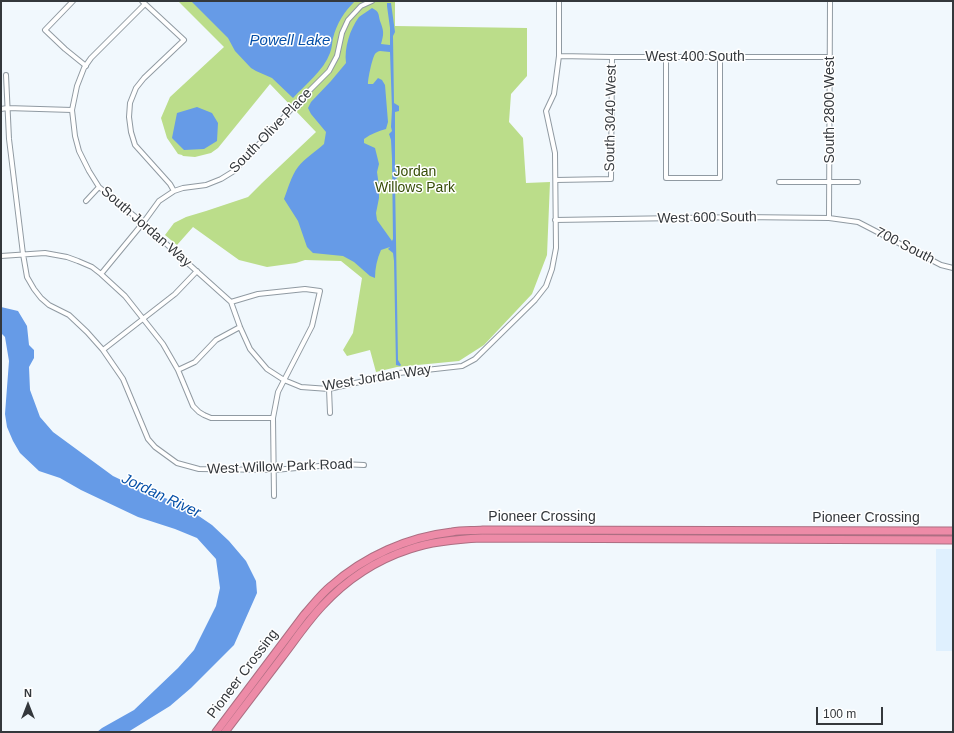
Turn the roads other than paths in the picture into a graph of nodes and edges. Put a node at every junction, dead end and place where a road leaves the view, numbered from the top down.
1 (74, 1) edge
2 (372, 1) edge
3 (559, 1) edge
4 (830, 1) edge
5 (143, 3) edge
6 (559, 56) junction
7 (612, 57) junction
8 (666, 57) junction
9 (720, 57) junction
10 (830, 57) junction
11 (86, 66) junction
12 (6, 75) dead end
13 (7, 108) junction
14 (1, 109) edge
15 (72, 110) junction
16 (556, 180) junction
17 (779, 182) dead end
18 (829, 182) junction
19 (858, 182) dead end
20 (99, 187) junction
21 (174, 191) junction
22 (86, 202) dead end
23 (829, 218) junction
24 (555, 220) junction
25 (858, 222) joint
26 (143, 223) junction
27 (23, 254) junction
28 (1, 256) edge
29 (953, 268) edge
30 (196, 271) junction
31 (101, 274) junction
32 (231, 302) junction
33 (143, 319) junction
34 (240, 327) junction
35 (104, 350) junction
36 (178, 370) junction
37 (284, 380) junction
38 (301, 387) joint
39 (329, 389) junction
40 (330, 413) dead end
41 (273, 418) junction
42 (364, 465) dead end
43 (274, 470) junction
44 (274, 496) dead end
45 (953, 532) edge
46 (953, 540) edge
47 (216, 732) edge
48 (225, 732) edge

1 - 11 street
2 - 21 street, South Olive Place
3 - 6 street
4 - 10 street, South 2800 West
5 - 11 street, South Jordan Way
5 - 21 street
6 - 7 street, West 400 South
6 - 16 street
7 - 8 street, West 400 South
7 - 16 street, South 3040 West
8 - 9 street, West 400 South
8 - 9 street
9 - 10 street, West 400 South
10 - 18 street, South 2800 West
11 - 15 street, South Jordan Way
12 - 13 street
13 - 14 street
13 - 15 street
13 - 27 street
15 - 20 street, South Jordan Way
16 - 24 street
17 - 18 street
18 - 19 street
18 - 23 street, South 2800 West
20 - 22 street
20 - 26 street, South Jordan Way
21 - 26 street, South Olive Place
23 - 24 street, West 600 South
23 - 25 street, West 600 South
24 - 39 street, West Jordan Way
25 - 29 street, 700 South
26 - 30 street, South Jordan Way
26 - 31 street, South Olive Place
27 - 28 street
27 - 31 street
27 - 35 street
30 - 32 street, South Jordan Way
30 - 33 street
31 - 33 street
32 - 34 street, South Jordan Way
32 - 37 street
33 - 35 street
33 - 36 street
34 - 36 street
34 - 37 street, South Jordan Way
35 - 43 street, West Willow Park Road
36 - 41 street
37 - 38 street, South Jordan Way
37 - 41 street
38 - 39 street, West Jordan Way
39 - 40 street
41 - 43 street
42 - 43 street, West Willow Park Road
43 - 44 street
45 - 47 highway, Pioneer Crossing
46 - 48 highway, Pioneer Crossing

